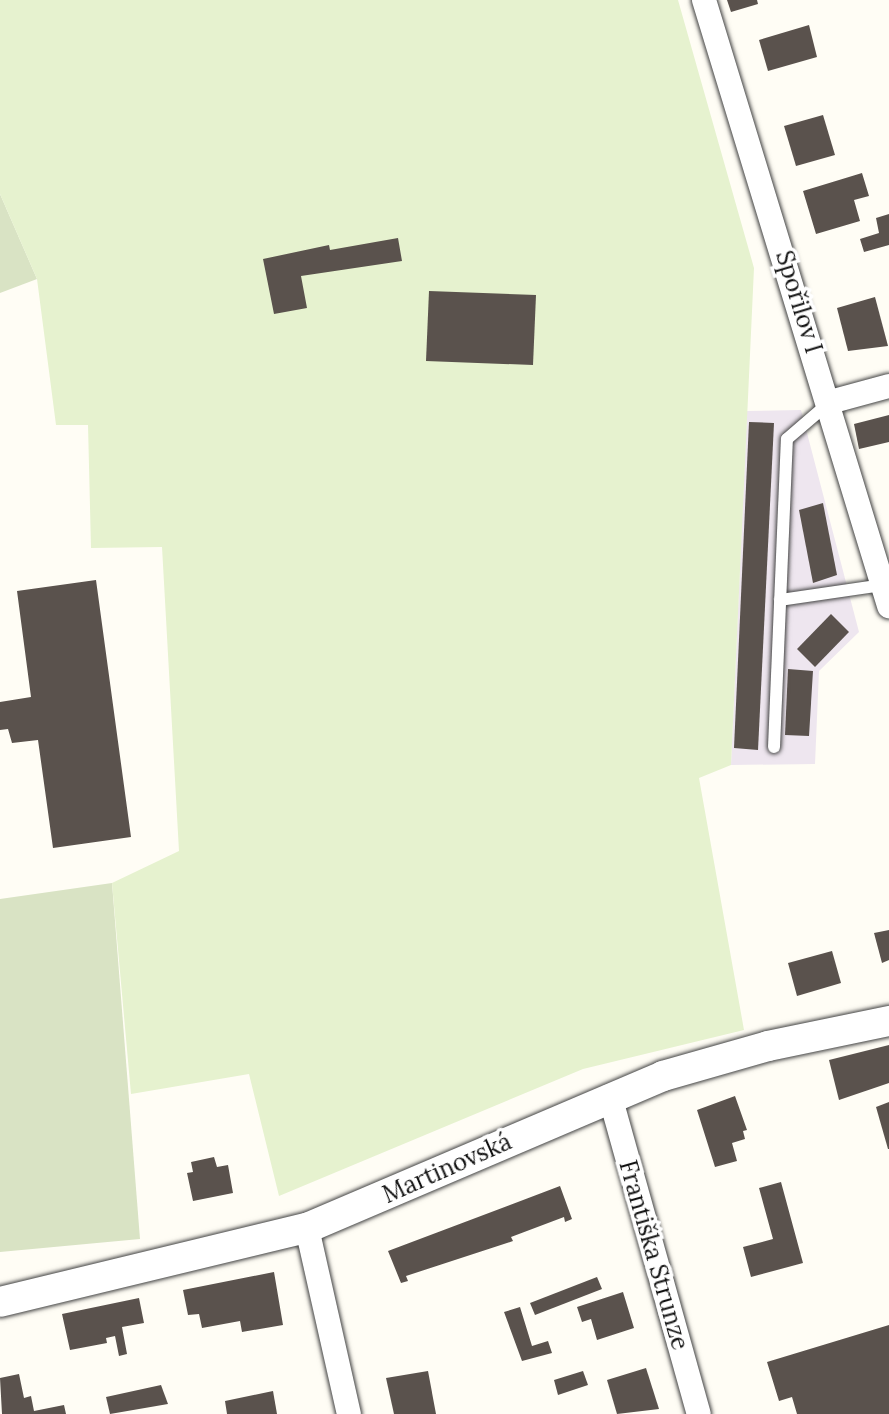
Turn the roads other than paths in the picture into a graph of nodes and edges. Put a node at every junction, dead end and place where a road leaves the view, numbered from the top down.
1 (704, 0) edge
2 (889, 386) edge
3 (830, 402) junction
4 (886, 595) edge
5 (780, 600) junction
6 (774, 747) dead end
7 (889, 1021) edge
8 (610, 1096) junction
9 (307, 1228) junction
10 (0, 1302) edge
11 (349, 1414) edge
12 (699, 1414) edge

1 - 3 street, Spořilov I
2 - 3 street
3 - 4 street, Spořilov I
3 - 5 lane
4 - 5 lane
5 - 6 lane
7 - 8 street, Martinovská
8 - 9 street, Martinovská
8 - 12 street, Františka Strunze
9 - 10 street, Martinovská
9 - 11 street

